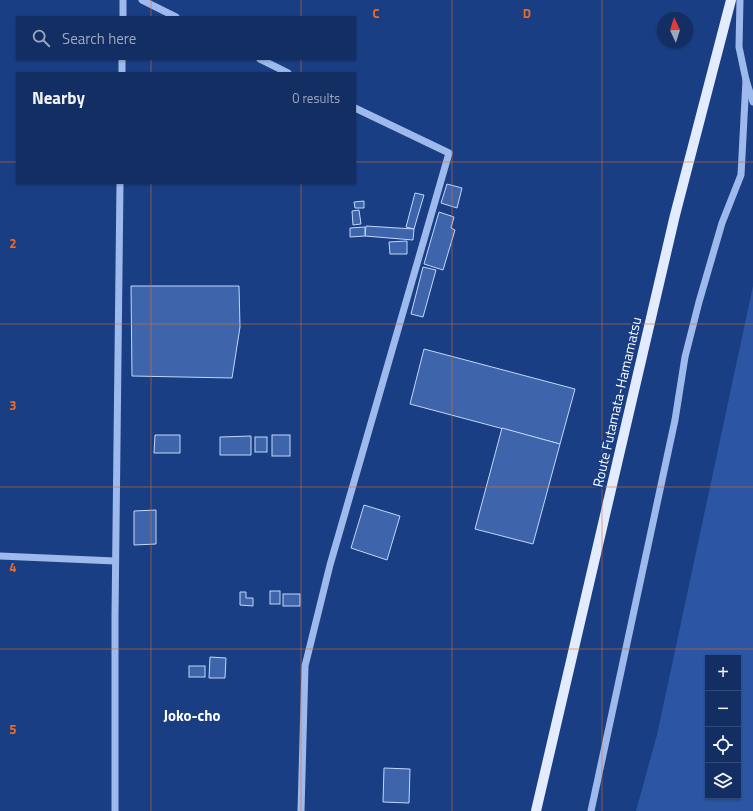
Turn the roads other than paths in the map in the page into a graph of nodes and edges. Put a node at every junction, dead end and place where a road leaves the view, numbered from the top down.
1 (123, 0) edge
2 (142, 0) edge
3 (731, 0) edge
4 (740, 0) edge
5 (123, 16) edge
6 (174, 16) edge
7 (122, 60) edge
8 (262, 60) edge
9 (122, 72) edge
10 (286, 72) edge
11 (746, 80) junction
12 (753, 102) edge
13 (356, 108) edge
14 (120, 184) edge
15 (0, 556) edge
16 (115, 561) junction
17 (115, 811) edge
18 (301, 811) edge
19 (536, 811) edge
20 (591, 811) edge

1 - 5 street
2 - 6 street
3 - 19 main road, Route Futamata-Hamamatsu
4 - 11 street
7 - 9 street
8 - 10 street
11 - 12 street
11 - 20 street
13 - 18 street
14 - 16 street
15 - 16 street
16 - 17 street

